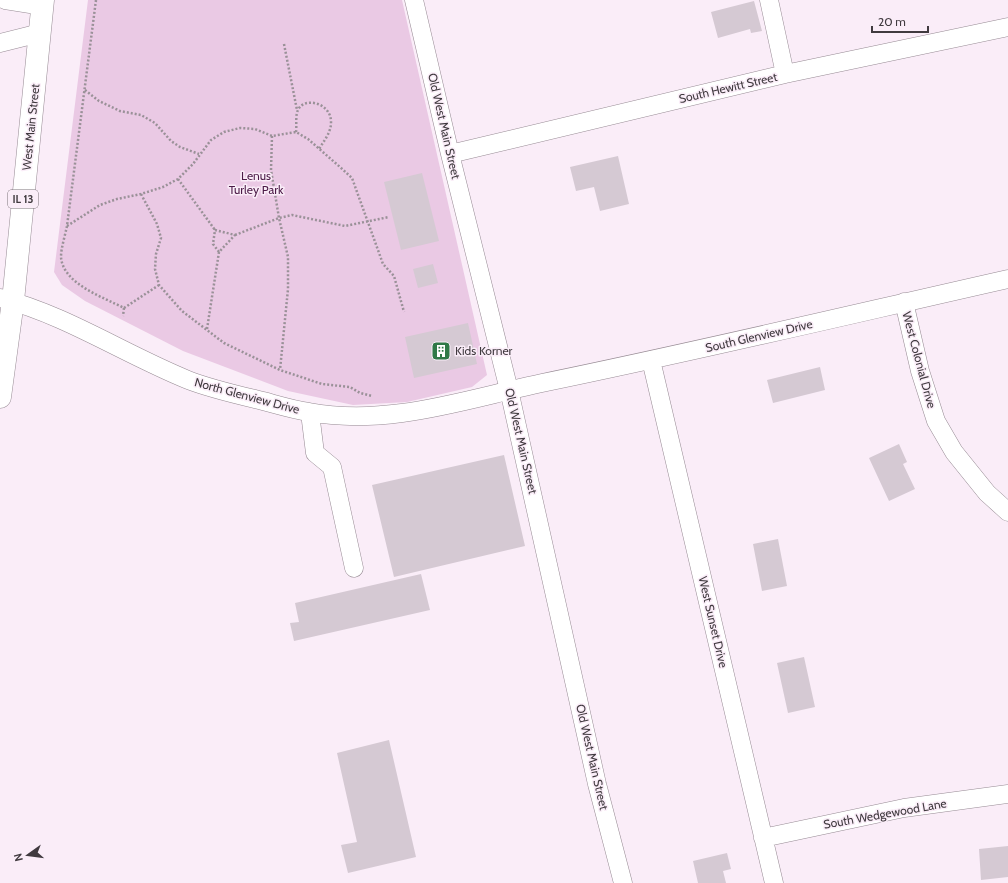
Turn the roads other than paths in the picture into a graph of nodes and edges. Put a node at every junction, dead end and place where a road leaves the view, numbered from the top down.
1 (5, 0) edge
2 (414, 0) edge
3 (769, 0) edge
4 (43, 3) edge
5 (1008, 27) edge
6 (40, 33) junction
7 (0, 43) edge
8 (785, 74) junction
9 (450, 154) junction
10 (1008, 279) edge
11 (6, 300) edge
12 (904, 302) junction
13 (651, 360) junction
14 (509, 390) junction
15 (0, 397) edge
16 (310, 413) junction
17 (1008, 512) edge
18 (354, 568) dead end
19 (1008, 794) edge
20 (763, 838) junction
21 (623, 883) edge
22 (774, 883) edge

1 - 4 street
2 - 9 street, Old West Main Street
3 - 8 street
4 - 6 highway, West Main Street / IL 13
5 - 8 street, South Hewitt Street
6 - 7 street
6 - 11 highway, West Main Street / IL 13
8 - 9 street, South Hewitt Street
9 - 14 street, Old West Main Street
10 - 12 street, South Glenview Drive
11 - 15 highway, West Main Street / IL 13
11 - 16 street, North Glenview Drive
12 - 13 street, South Glenview Drive
12 - 17 street, West Colonial Drive
13 - 14 street, South Glenview Drive
13 - 20 street, West Sunset Drive
14 - 16 street, North Glenview Drive
14 - 21 street, Old West Main Street
16 - 18 street
19 - 20 street, South Wedgewood Lane
20 - 22 street, West Sunset Drive

